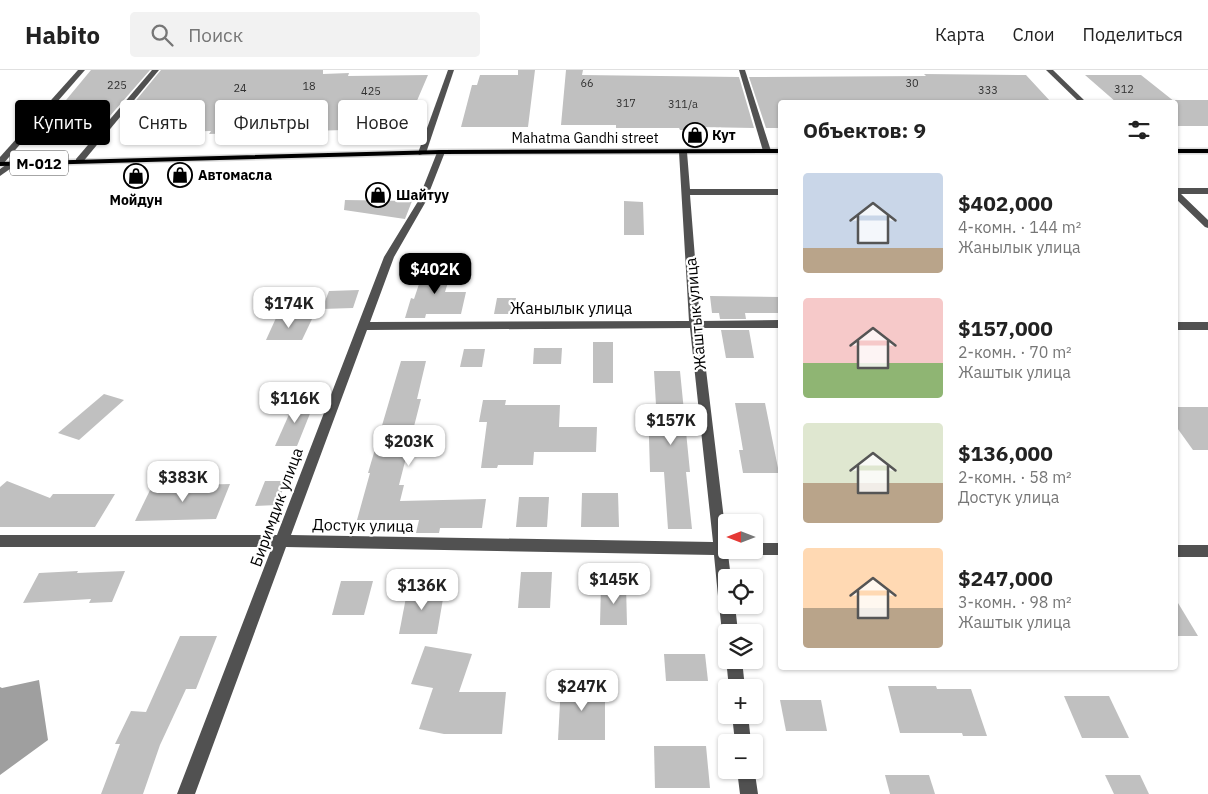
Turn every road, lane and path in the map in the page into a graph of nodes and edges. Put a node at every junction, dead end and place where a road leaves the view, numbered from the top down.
1 (82, 70) edge
2 (156, 70) edge
3 (451, 70) edge
4 (742, 70) edge
5 (1049, 70) edge
6 (1081, 100) edge
7 (767, 151) junction
8 (778, 151) edge
9 (1178, 151) edge
10 (1208, 151) edge
11 (442, 152) junction
12 (683, 152) junction
13 (422, 153) junction
14 (79, 161) junction
15 (0, 163) edge
16 (13, 164) junction
17 (0, 173) edge
18 (1208, 191) edge
19 (685, 192) junction
20 (778, 192) edge
21 (1178, 192) edge
22 (1178, 195) edge
23 (1208, 225) edge
24 (695, 324) junction
25 (778, 324) edge
26 (362, 326) junction
27 (1178, 326) edge
28 (1208, 326) edge
29 (719, 514) edge
30 (0, 541) edge
31 (283, 541) junction
32 (718, 549) edge
33 (763, 549) edge
34 (778, 549) edge
35 (1178, 551) edge
36 (1208, 551) edge
37 (747, 779) edge
38 (186, 794) edge
39 (749, 794) edge

1 - 15 street
2 - 14 street
3 - 13 street
4 - 7 street
5 - 6 street
7 - 8 main road, Mahatma Gandhi street
7 - 12 main road, Mahatma Gandhi street
9 - 10 main road
11 - 12 main road, Mahatma Gandhi street
11 - 13 main road, Mahatma Gandhi street
11 - 26 street, Биримдик улица
12 - 19 street, Жаштык улица
13 - 14 main road, Mahatma Gandhi street
14 - 16 main road, Mahatma Gandhi street / М-012
15 - 16 main road, Mahatma Gandhi street / М-012
16 - 17 street
18 - 21 street
19 - 20 street
19 - 24 street, Жаштык улица
22 - 23 street
24 - 25 street, Жанылык улица
24 - 26 street, Жанылык улица
24 - 29 street, Жаштык улица
26 - 31 street, Биримдик улица
27 - 28 street
30 - 31 street, Достук улица
31 - 32 street, Достук улица
31 - 38 street, Биримдик улица
33 - 34 street
35 - 36 street
37 - 39 street

